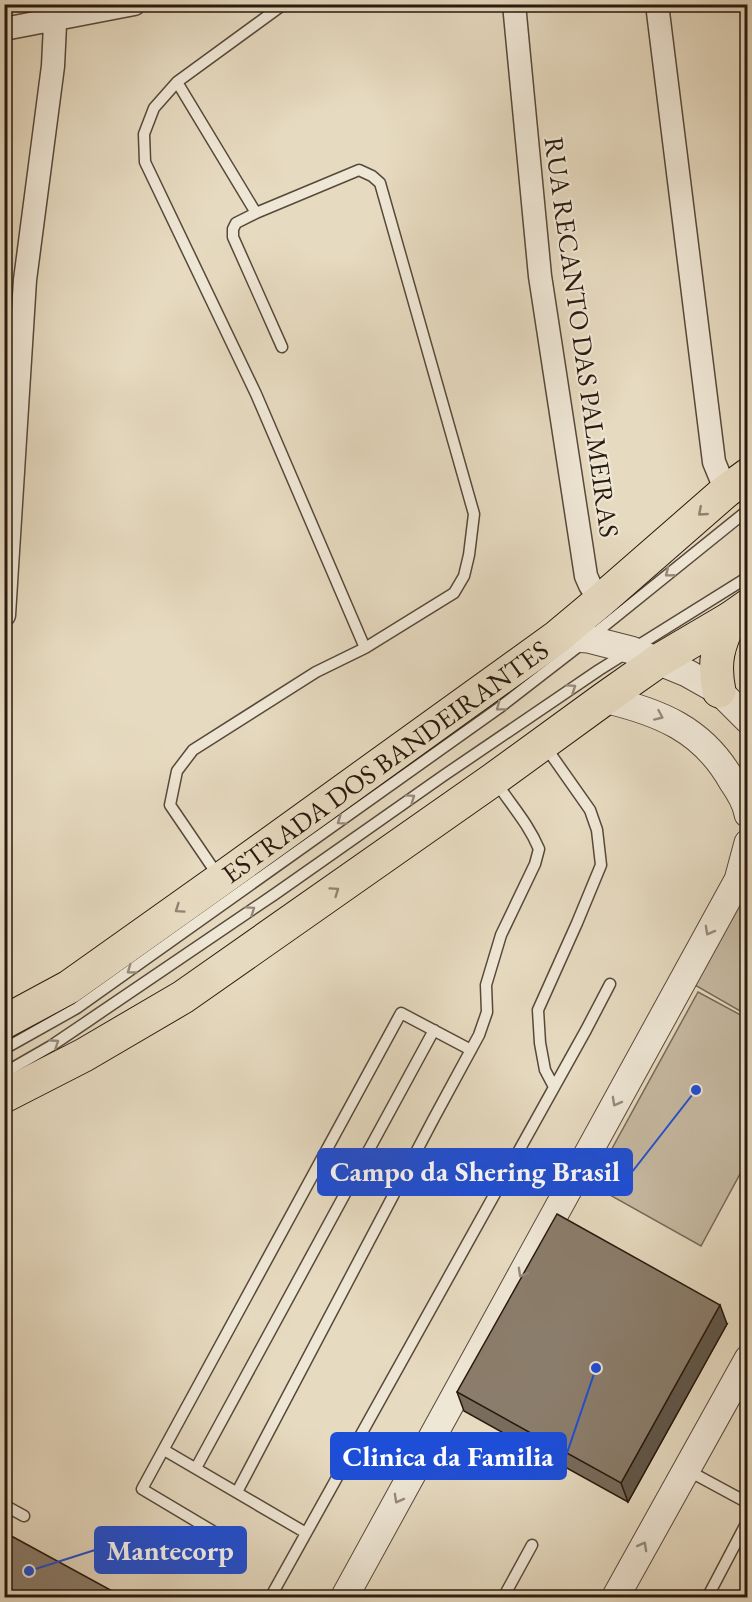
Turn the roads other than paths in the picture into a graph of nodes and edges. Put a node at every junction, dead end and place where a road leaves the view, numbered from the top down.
1 (135, 4) edge
2 (284, 4) edge
3 (514, 4) edge
4 (657, 4) edge
5 (56, 12) edge
6 (4, 29) edge
7 (177, 82) junction
8 (256, 213) junction
9 (282, 347) dead end
10 (740, 492) edge
11 (747, 577) edge
12 (600, 601) junction
13 (739, 612) edge
14 (4, 615) edge
15 (573, 638) junction
16 (364, 648) junction
17 (645, 656) junction
18 (719, 691) junction
19 (604, 699) junction
20 (747, 720) edge
21 (543, 743) junction
22 (494, 779) junction
23 (740, 785) edge
24 (747, 814) edge
25 (747, 843) edge
26 (742, 872) edge
27 (221, 879) junction
28 (610, 984) dead end
29 (4, 1022) edge
30 (434, 1030) junction
31 (4, 1049) edge
32 (471, 1050) junction
33 (4, 1073) edge
34 (554, 1087) junction
35 (4, 1096) edge
36 (747, 1359) edge
37 (164, 1450) junction
38 (196, 1468) junction
39 (686, 1469) junction
40 (237, 1492) junction
41 (747, 1503) edge
42 (4, 1505) edge
43 (24, 1516) dead end
44 (747, 1521) edge
45 (306, 1533) junction
46 (231, 1542) dead end
47 (531, 1545) dead end
48 (270, 1598) edge
49 (344, 1598) edge
50 (503, 1598) edge
51 (615, 1598) edge
52 (707, 1598) edge

1 - 5 street
2 - 7 lane
3 - 12 street, RUA RECANTO DAS PALMEIRAS
4 - 10 street
5 - 6 street
5 - 14 street
7 - 8 lane
7 - 16 lane
8 - 9 lane
8 - 16 lane
10 -> 12 main road, ESTRADA DOS BANDEIRANTES
10 -> 15 lane
11 - 17 lane
12 - 15 main road, ESTRADA DOS BANDEIRANTES
13 - 17 main road
13 - 18 main road
15 - 17 street
15 - 27 main road, ESTRADA DOS BANDEIRANTES
15 -> 31 lane
16 - 27 lane
17 - 18 street
17 - 19 main road
33 -> 17 lane
18 - 20 street
19 - 21 main road
19 -> 23 street
21 - 22 main road
21 - 34 lane
22 - 32 lane
35 -> 22 main road
23 - 24 street
25 - 26 street
26 -> 49 street
27 -> 29 main road, ESTRADA DOS BANDEIRANTES
28 - 34 lane
30 - 32 lane
30 - 37 lane
30 - 38 lane
32 - 40 lane
34 - 45 lane
36 - 39 street
37 - 38 lane
37 - 46 lane
38 - 40 lane
39 - 41 lane
51 -> 39 street
40 - 45 lane
42 - 43 lane
44 - 52 lane
45 - 48 lane
47 - 50 lane

